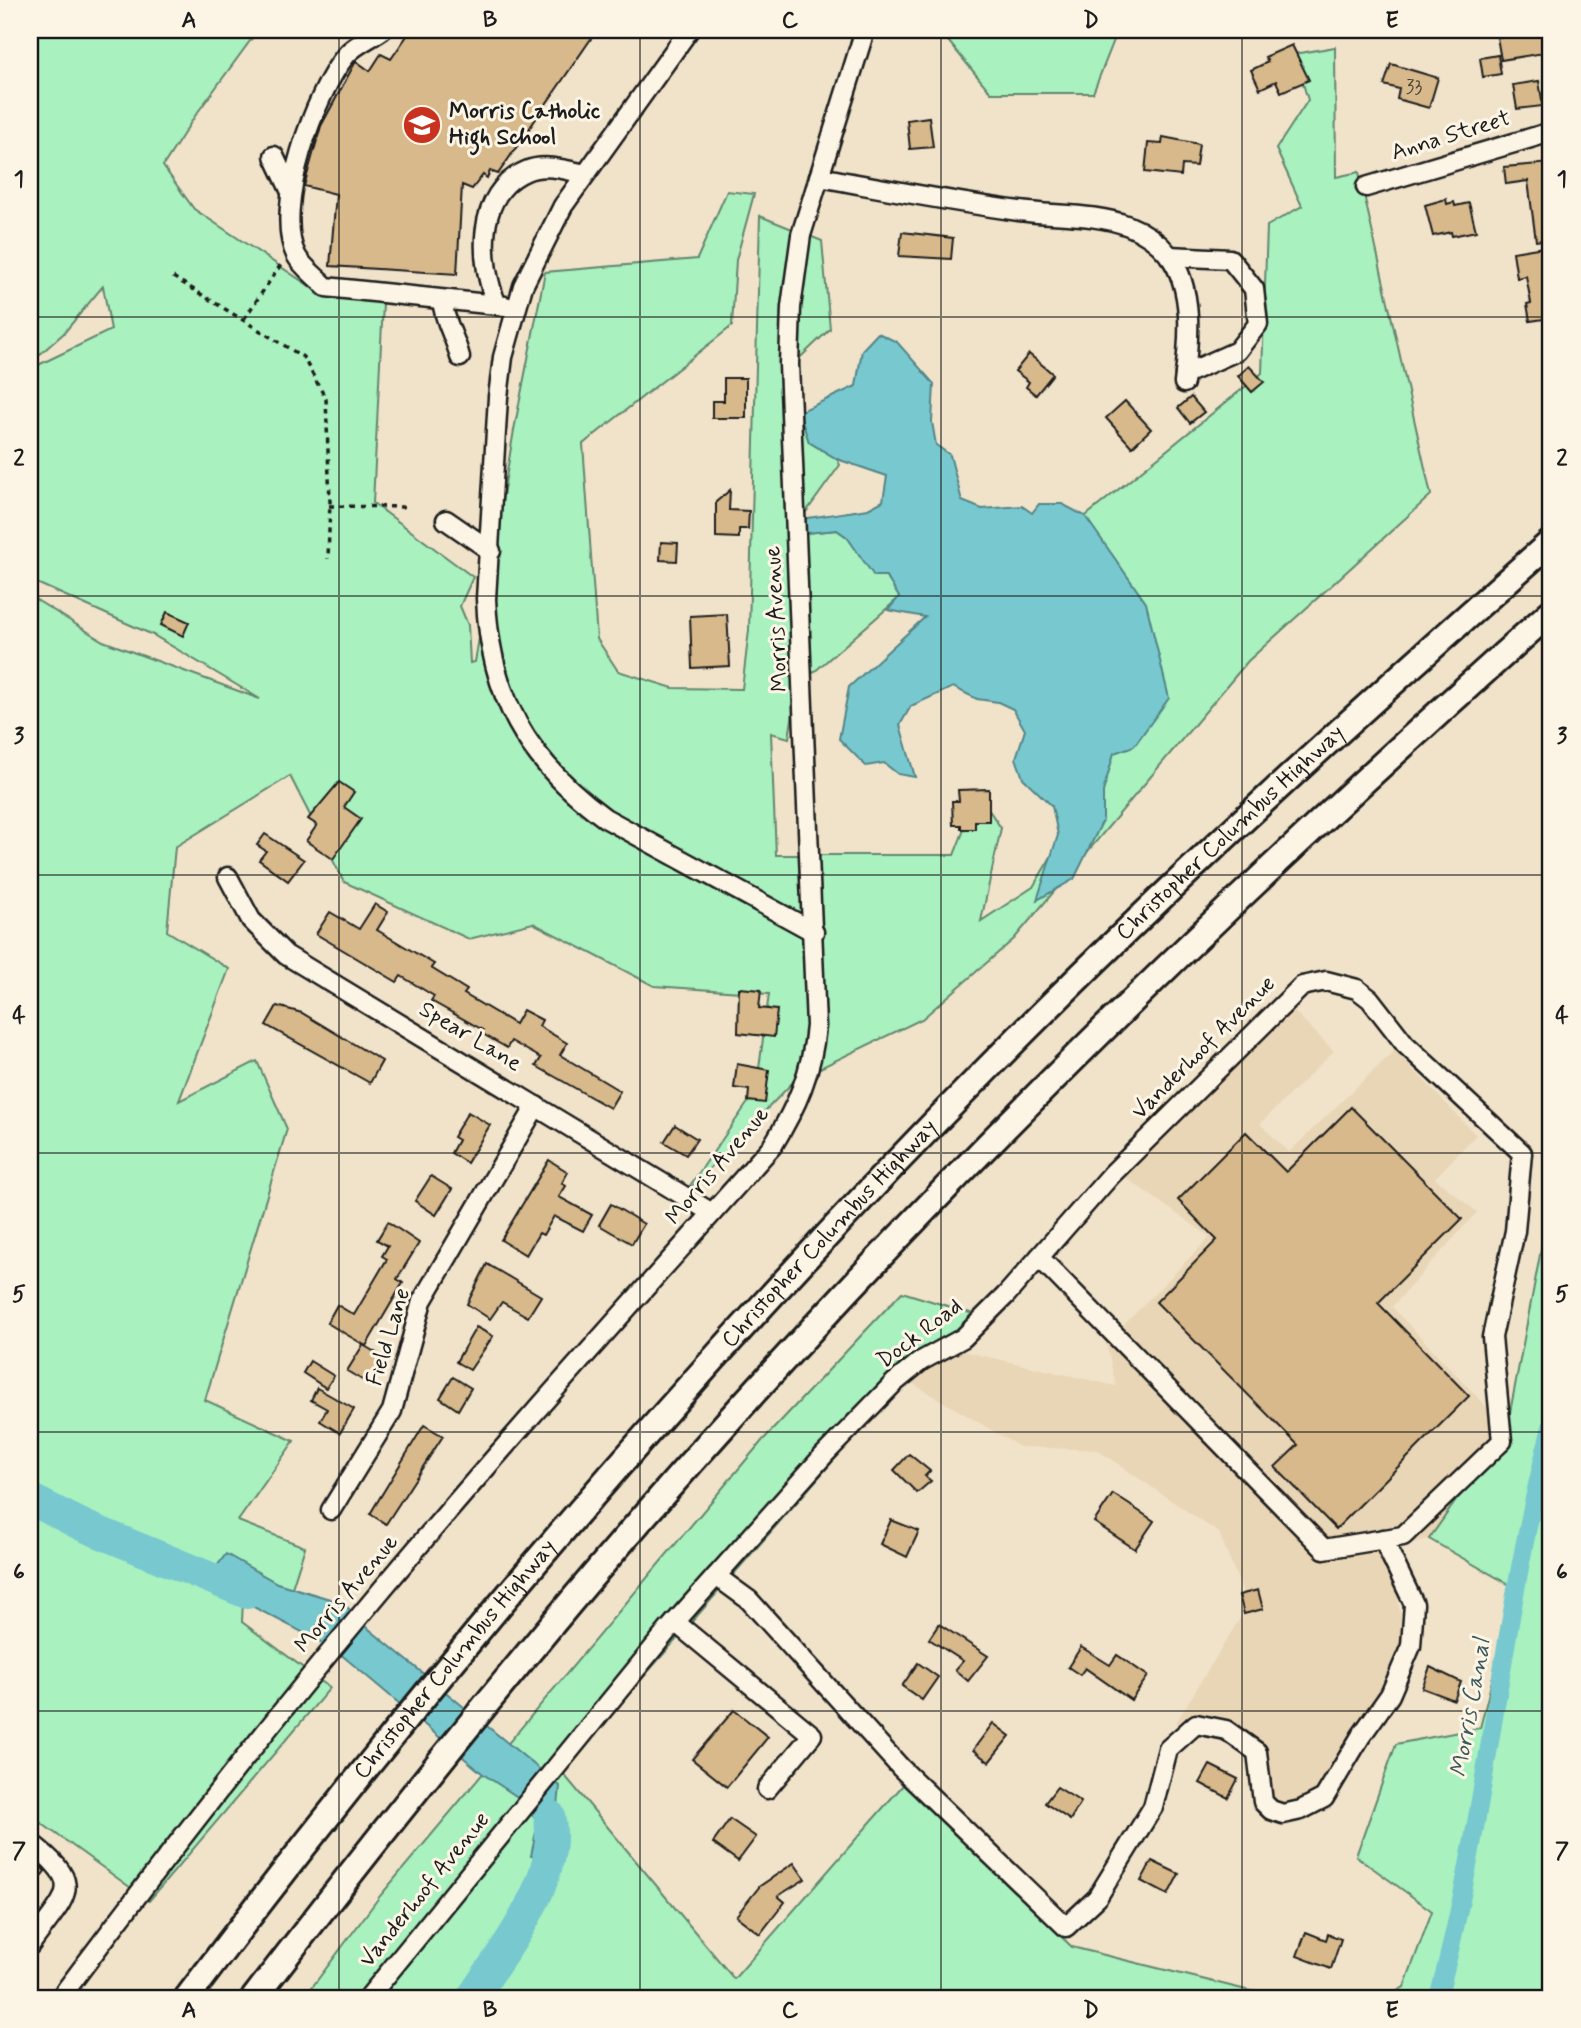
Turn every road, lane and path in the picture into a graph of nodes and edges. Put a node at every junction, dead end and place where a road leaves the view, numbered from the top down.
1 (382, 30) edge
2 (689, 30) edge
3 (865, 30) edge
4 (1551, 132) edge
5 (274, 156) dead end
6 (585, 174) junction
7 (819, 177) junction
8 (1366, 187) dead end
9 (291, 192) junction
10 (1169, 257) junction
11 (280, 264) dead end
12 (173, 276) dead end
13 (442, 300) junction
14 (497, 305) junction
15 (516, 307) junction
16 (244, 319) junction
17 (460, 357) dead end
18 (329, 506) junction
19 (404, 507) dead end
20 (446, 520) dead end
21 (1551, 541) edge
22 (491, 551) junction
23 (328, 559) dead end
24 (1551, 612) edge
25 (228, 877) dead end
26 (814, 932) junction
27 (536, 1106) junction
28 (712, 1213) junction
29 (1039, 1257) junction
30 (331, 1510) dead end
31 (1383, 1539) junction
32 (716, 1577) junction
33 (675, 1622) junction
34 (766, 1789) dead end
35 (519, 1813) joint
36 (30, 1842) edge
37 (30, 1945) edge
38 (60, 1998) edge
39 (187, 1998) edge
40 (254, 1998) edge
41 (369, 1998) edge

1 - 9 street
2 - 6 street
3 - 7 street, Morris Avenue
4 - 8 street, Anna Street
5 - 9 street
6 - 14 street
6 - 15 street
7 - 10 street
7 - 26 street, Morris Avenue
9 - 13 street
10 - 10 street
11 - 16 path
12 - 16 path
13 - 14 street
13 - 17 street
14 - 15 street
15 - 22 street
16 - 18 path
18 - 19 path
18 - 23 path
20 - 22 street
21 - 39 highway, Christopher Columbus Highway
22 - 26 street
24 - 40 highway
25 - 27 street, Spear Lane
26 - 28 street, Morris Avenue
27 - 28 street, Spear Lane
27 - 30 street, Field Lane
28 - 38 street, Morris Avenue
29 - 31 street
29 - 31 street, Vanderhoof Avenue
29 - 32 street, Dock Road
31 - 32 street
32 - 33 street, Dock Road
33 - 34 street
33 - 35 street, Dock Road
35 - 41 street, Vanderhoof Avenue
36 - 37 street

